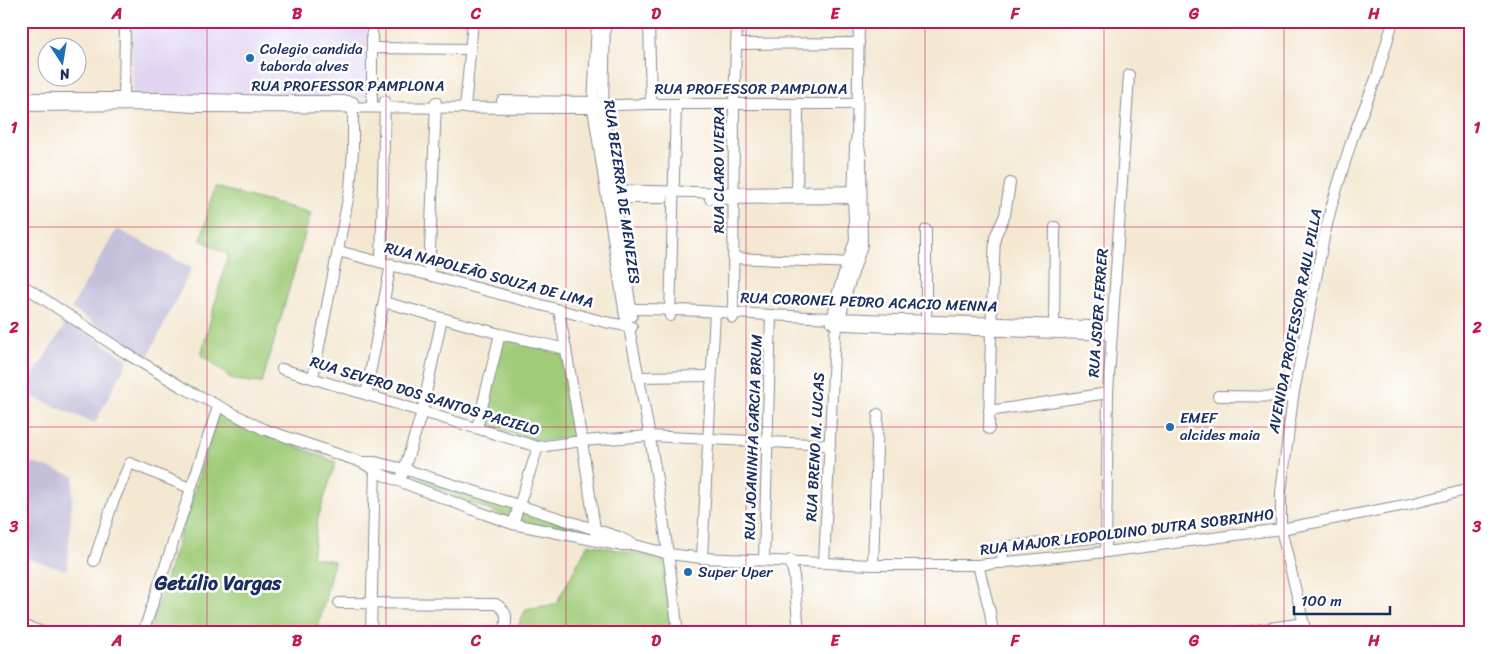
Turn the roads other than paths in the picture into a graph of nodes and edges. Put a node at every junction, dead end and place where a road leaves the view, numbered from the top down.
1 (125, 21) edge
2 (372, 21) edge
3 (473, 21) edge
4 (597, 21) edge
5 (606, 21) edge
6 (649, 21) edge
7 (737, 21) edge
8 (859, 21) edge
9 (1392, 21) edge
10 (859, 43) junction
11 (737, 44) junction
12 (372, 48) junction
13 (470, 49) junction
14 (599, 71) junction
15 (1129, 75) dead end
16 (21, 98) edge
17 (124, 102) junction
18 (77, 103) junction
19 (353, 104) junction
20 (371, 104) junction
21 (385, 104) junction
22 (436, 104) junction
23 (466, 104) junction
24 (651, 104) junction
25 (734, 104) junction
26 (857, 104) junction
27 (598, 105) junction
28 (676, 105) junction
29 (798, 105) junction
30 (21, 106) edge
31 (1010, 183) dead end
32 (610, 194) junction
33 (857, 194) junction
34 (673, 195) junction
35 (797, 195) junction
36 (734, 196) junction
37 (1055, 227) dead end
38 (926, 230) dead end
39 (338, 251) junction
40 (733, 258) junction
41 (851, 262) junction
42 (386, 263) junction
43 (429, 274) junction
44 (21, 284) edge
45 (384, 302) junction
46 (559, 310) junction
47 (670, 313) junction
48 (714, 315) junction
49 (733, 316) junction
50 (442, 318) junction
51 (771, 319) junction
52 (629, 320) junction
53 (836, 324) junction
54 (926, 324) junction
55 (991, 326) junction
56 (1055, 328) junction
57 (1112, 331) junction
58 (500, 334) junction
59 (566, 349) junction
60 (282, 369) dead end
61 (711, 376) junction
62 (313, 377) junction
63 (638, 377) junction
64 (1108, 393) junction
65 (366, 394) junction
66 (1218, 396) dead end
67 (1293, 398) junction
68 (218, 406) junction
69 (990, 411) junction
70 (422, 412) junction
71 (878, 414) dead end
72 (477, 428) junction
73 (989, 429) dead end
74 (649, 436) junction
75 (708, 439) junction
76 (582, 441) junction
77 (769, 442) junction
78 (830, 445) junction
79 (538, 447) junction
80 (374, 466) junction
81 (404, 470) junction
82 (401, 482) junction
83 (190, 488) junction
84 (1470, 489) edge
85 (518, 506) junction
86 (513, 524) junction
87 (1281, 529) junction
88 (596, 536) junction
89 (1106, 537) junction
90 (1062, 541) junction
91 (1041, 543) junction
92 (1106, 552) junction
93 (669, 554) junction
94 (702, 558) junction
95 (1064, 558) junction
96 (764, 560) junction
97 (790, 560) junction
98 (1042, 560) junction
99 (94, 561) dead end
100 (824, 562) junction
101 (1002, 563) junction
102 (873, 565) junction
103 (978, 565) junction
104 (371, 602) junction
105 (339, 603) dead end
106 (21, 626) edge
107 (1305, 628) edge
108 (46, 633) edge
109 (143, 633) edge
110 (371, 633) edge
111 (504, 633) edge
112 (678, 633) edge
113 (799, 633) edge
114 (993, 633) edge
115 (1236, 633) edge

1 - 17 street
2 - 12 street
3 - 13 street
4 - 14 street, RUA BEZERRA DE MENEZES
5 - 14 street, RUA BEZERRA DE MENEZES
6 - 24 street
7 - 11 street, RUA CLARO VIEIRA
8 - 10 street, RUA BRENO M. LUCAS
9 - 67 street, AVENIDA PROFESSOR RAUL PILLA
10 - 11 street
10 - 26 street, RUA BRENO M. LUCAS
11 - 25 street, RUA CLARO VIEIRA
12 - 13 street
12 - 20 street
13 - 23 street
14 - 27 street, RUA BEZERRA DE MENEZES
15 - 57 street, RUA JSDER FERRER
16 - 18 street, RUA PROFESSOR PAMPLONA
17 - 18 street, RUA PROFESSOR PAMPLONA
17 - 19 street, RUA PROFESSOR PAMPLONA
18 - 30 street, RUA PROFESSOR PAMPLONA
19 - 20 street, RUA PROFESSOR PAMPLONA
19 - 39 street
20 - 21 street, RUA PROFESSOR PAMPLONA
21 - 22 street, RUA PROFESSOR PAMPLONA
21 - 42 street
22 - 23 street, RUA PROFESSOR PAMPLONA
22 - 43 street
23 - 27 street, RUA PROFESSOR PAMPLONA
24 - 27 street, RUA PROFESSOR PAMPLONA
24 - 28 street, RUA PROFESSOR PAMPLONA
25 - 28 street, RUA PROFESSOR PAMPLONA
25 - 29 street, RUA PROFESSOR PAMPLONA
25 - 36 street, RUA CLARO VIEIRA
26 - 29 street, RUA PROFESSOR PAMPLONA
26 - 33 street, RUA BRENO M. LUCAS
27 - 32 street, RUA BEZERRA DE MENEZES
28 - 34 street
29 - 35 street
31 - 55 street
32 - 34 street
32 - 52 street, RUA BEZERRA DE MENEZES
33 - 35 street
33 - 41 street, RUA BRENO M. LUCAS
34 - 36 street
34 - 47 street
35 - 36 street
36 - 40 street, RUA CLARO VIEIRA
37 - 56 street
38 - 54 street
39 - 42 street, RUA NAPOLEÃO SOUZA DE LIMA
39 - 62 street
40 - 41 street
40 - 49 street, RUA CLARO VIEIRA
41 - 53 street, RUA BRENO M. LUCAS
42 - 43 street, RUA NAPOLEÃO SOUZA DE LIMA
42 - 45 street
43 - 46 street, RUA NAPOLEÃO SOUZA DE LIMA
44 - 68 street, RUA MAJOR LEOPOLDINO DUTRA SOBRINHO
45 - 50 street
45 - 65 street
46 - 52 street, RUA NAPOLEÃO SOUZA DE LIMA
46 - 59 street
47 - 48 street, RUA CORONEL PEDRO ACACIO MENNA
47 - 52 street, RUA CORONEL PEDRO ACACIO MENNA
48 - 49 street, RUA CORONEL PEDRO ACACIO MENNA
48 - 61 street
49 - 51 street, RUA CORONEL PEDRO ACACIO MENNA
50 - 58 street
50 - 70 street
51 - 53 street, RUA CORONEL PEDRO ACACIO MENNA
51 - 77 street, RUA JOANINHA GARCIA BRUM
52 - 63 street, RUA BEZERRA DE MENEZES
53 - 54 street, RUA CORONEL PEDRO ACACIO MENNA
53 - 78 street, RUA BRENO M. LUCAS
54 - 55 street, RUA CORONEL PEDRO ACACIO MENNA
55 - 56 street, RUA CORONEL PEDRO ACACIO MENNA
55 - 69 street
56 - 57 street, RUA CORONEL PEDRO ACACIO MENNA
57 - 64 street, RUA JSDER FERRER
58 - 59 street
58 - 72 street
59 - 76 street
60 - 62 street, RUA SEVERO DOS SANTOS PACIELO
61 - 63 street
61 - 75 street
62 - 65 street, RUA SEVERO DOS SANTOS PACIELO
63 - 74 street, RUA BEZERRA DE MENEZES
64 - 69 street
64 - 89 street, RUA JSDER FERRER
65 - 70 street, RUA SEVERO DOS SANTOS PACIELO
66 - 67 street
67 - 87 street, AVENIDA PROFESSOR RAUL PILLA
68 - 80 street, RUA MAJOR LEOPOLDINO DUTRA SOBRINHO
68 - 83 street
69 - 73 street
70 - 72 street, RUA SEVERO DOS SANTOS PACIELO
70 - 81 street
71 - 102 street
72 - 79 street, RUA SEVERO DOS SANTOS PACIELO
74 - 75 street, RUA SEVERO DOS SANTOS PACIELO
74 - 76 street, RUA SEVERO DOS SANTOS PACIELO
74 - 93 street, RUA BEZERRA DE MENEZES
75 - 77 street, RUA SEVERO DOS SANTOS PACIELO
75 - 94 street
76 - 79 street, RUA SEVERO DOS SANTOS PACIELO
76 - 88 street
77 - 78 street, RUA SEVERO DOS SANTOS PACIELO
77 - 96 street, RUA JOANINHA GARCIA BRUM
78 - 100 street, RUA BRENO M. LUCAS
79 - 85 street
80 - 81 street, RUA MAJOR LEOPOLDINO DUTRA SOBRINHO
80 - 82 street, RUA MAJOR LEOPOLDINO DUTRA SOBRINHO
80 - 104 street
81 - 82 street
81 - 85 street, RUA MAJOR LEOPOLDINO DUTRA SOBRINHO
82 - 86 street, RUA MAJOR LEOPOLDINO DUTRA SOBRINHO
83 - 99 street
83 - 109 street
84 - 87 street, RUA MAJOR LEOPOLDINO DUTRA SOBRINHO
85 - 86 street
85 - 88 street, RUA MAJOR LEOPOLDINO DUTRA SOBRINHO
86 - 88 street, RUA MAJOR LEOPOLDINO DUTRA SOBRINHO
87 - 92 street, RUA MAJOR LEOPOLDINO DUTRA SOBRINHO
87 - 107 street, AVENIDA PROFESSOR RAUL PILLA
88 - 93 street, RUA MAJOR LEOPOLDINO DUTRA SOBRINHO
89 - 90 street
89 - 92 street, RUA JSDER FERRER
90 - 91 street
90 - 95 street
91 - 98 street
91 - 101 street
92 - 95 street, RUA MAJOR LEOPOLDINO DUTRA SOBRINHO
93 - 94 street, RUA MAJOR LEOPOLDINO DUTRA SOBRINHO
93 - 112 street, RUA BEZERRA DE MENEZES
94 - 96 street, RUA MAJOR LEOPOLDINO DUTRA SOBRINHO
95 - 98 street, RUA MAJOR LEOPOLDINO DUTRA SOBRINHO
96 - 97 street, RUA MAJOR LEOPOLDINO DUTRA SOBRINHO
97 - 100 street, RUA MAJOR LEOPOLDINO DUTRA SOBRINHO
97 - 113 street
98 - 101 street, RUA MAJOR LEOPOLDINO DUTRA SOBRINHO
100 - 102 street, RUA MAJOR LEOPOLDINO DUTRA SOBRINHO
101 - 103 street, RUA MAJOR LEOPOLDINO DUTRA SOBRINHO
102 - 103 street, RUA MAJOR LEOPOLDINO DUTRA SOBRINHO
103 - 114 street
104 - 105 street
104 - 110 street
104 - 111 street
106 - 108 street
107 - 115 street

